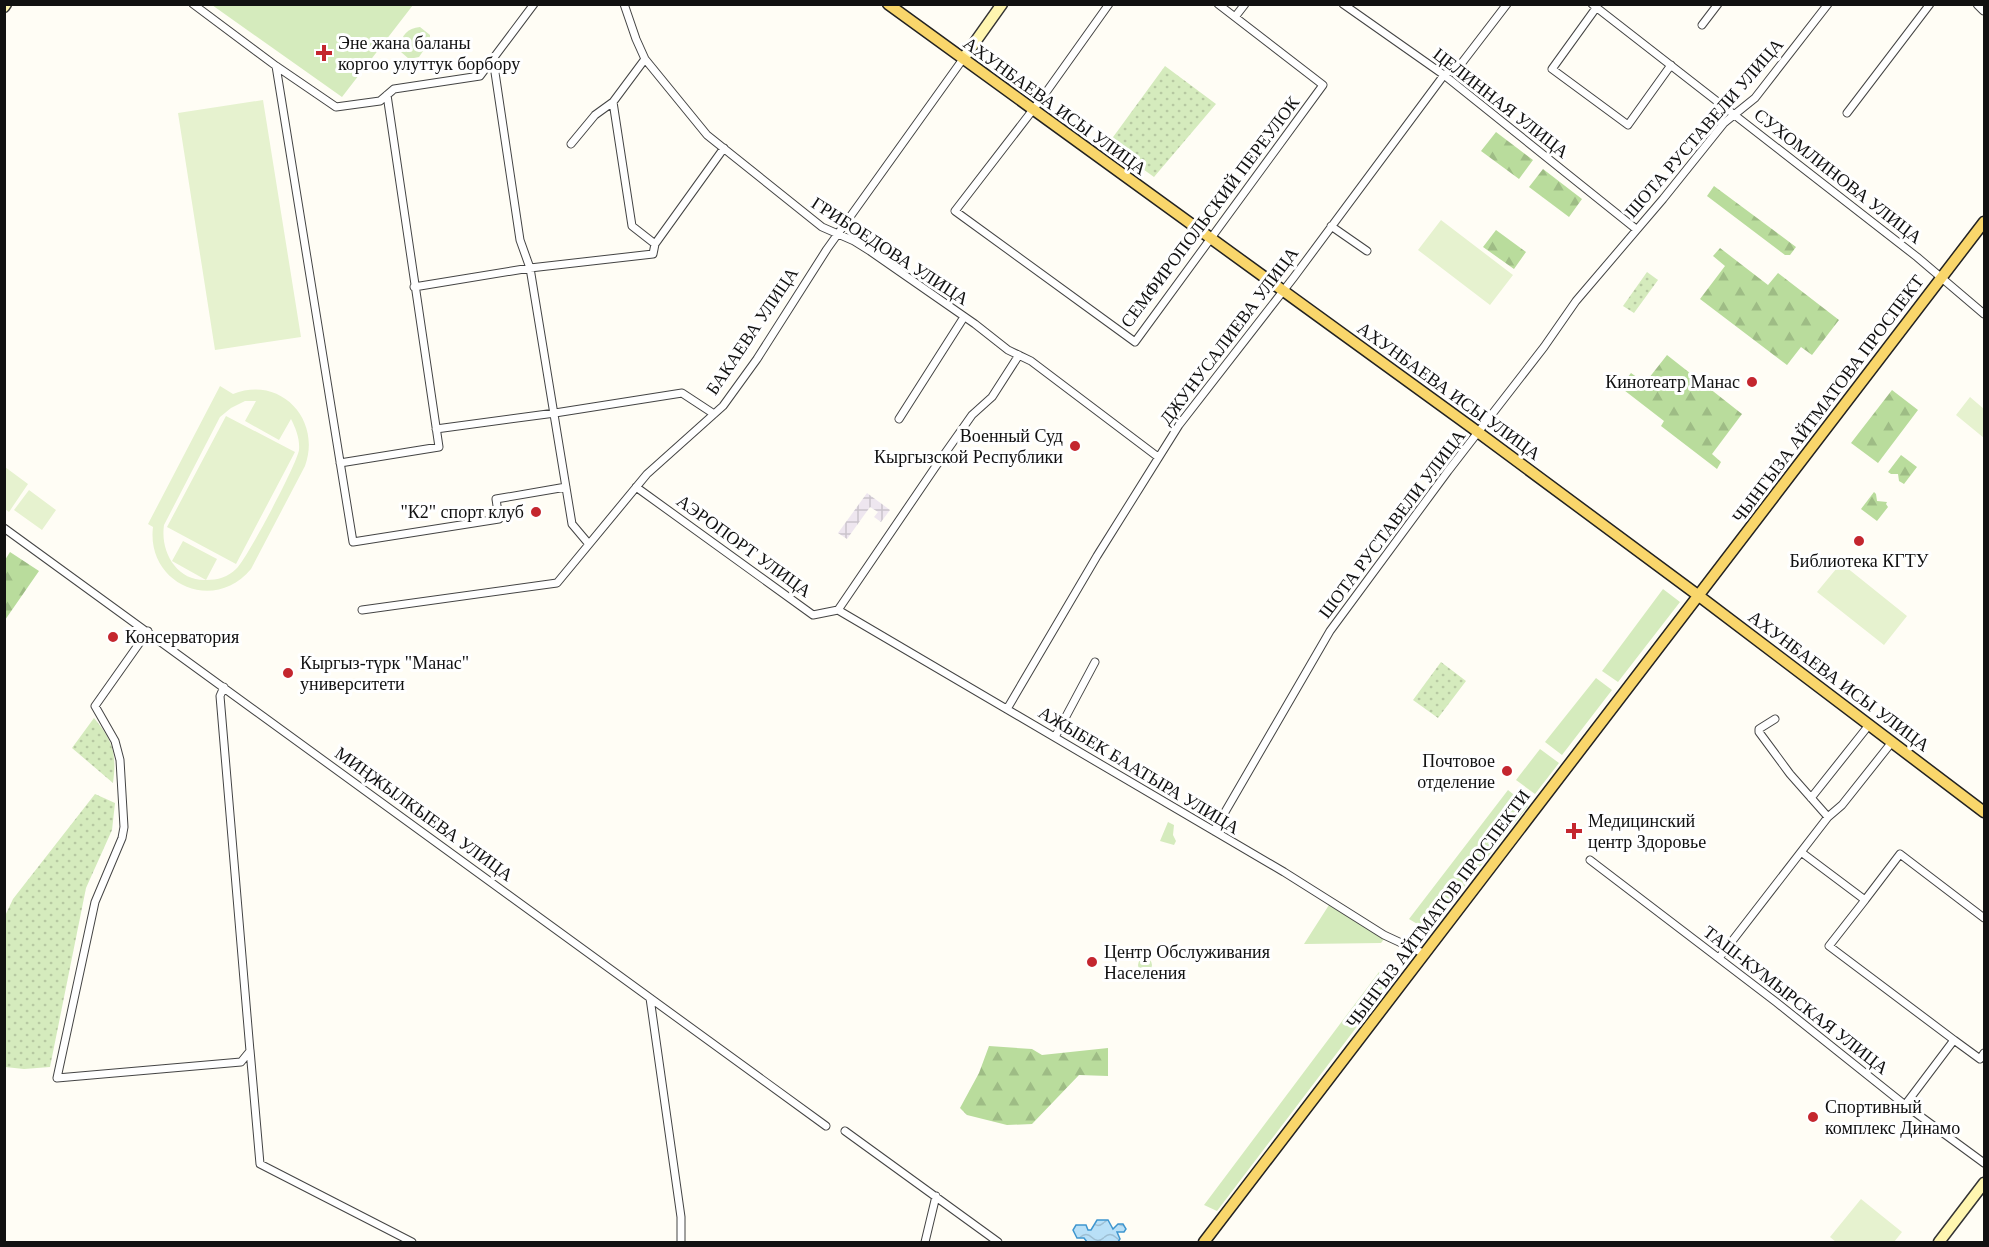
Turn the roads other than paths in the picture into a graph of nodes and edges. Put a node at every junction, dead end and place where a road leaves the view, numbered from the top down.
1 (193, 4) edge
2 (534, 4) edge
3 (624, 4) edge
4 (888, 4) edge
5 (1002, 4) edge
6 (1109, 4) edge
7 (1218, 4) edge
8 (1245, 4) edge
9 (1343, 4) edge
10 (1507, 4) edge
11 (1718, 4) edge
12 (1828, 4) edge
13 (1930, 4) edge
14 (1978, 4) edge
15 (1594, 6) edge
16 (1984, 10) edge
17 (1235, 17) junction
18 (1702, 25) dead end
19 (494, 59) junction
20 (645, 59) junction
21 (963, 59) junction
22 (1671, 65) junction
23 (276, 66) junction
24 (1444, 75) junction
25 (387, 95) junction
26 (613, 102) junction
27 (1033, 110) junction
28 (1847, 113) dead end
29 (1734, 114) junction
30 (571, 144) dead end
31 (724, 148) junction
32 (1984, 222) edge
33 (1332, 226) junction
34 (1636, 229) junction
35 (838, 235) junction
36 (1212, 239) junction
37 (655, 244) junction
38 (1367, 250) dead end
39 (530, 268) junction
40 (1942, 277) junction
41 (414, 287) junction
42 (1283, 290) junction
43 (1984, 314) edge
44 (964, 317) junction
45 (1019, 355) junction
46 (555, 413) junction
47 (714, 414) junction
48 (899, 418) dead end
49 (436, 429) junction
50 (1478, 434) junction
51 (1158, 457) junction
52 (340, 463) junction
53 (636, 487) junction
54 (566, 488) junction
55 (4, 528) edge
56 (588, 543) junction
57 (1699, 596) junction
58 (362, 610) dead end
59 (838, 610) junction
60 (148, 631) junction
61 (1095, 662) dead end
62 (224, 687) junction
63 (1007, 709) junction
64 (1775, 719) dead end
65 (1869, 725) junction
66 (1055, 737) junction
67 (1892, 742) junction
68 (1811, 798) junction
69 (1984, 812) edge
70 (1828, 817) junction
71 (1214, 831) junction
72 (1801, 852) junction
73 (1590, 860) dead end
74 (1865, 900) junction
75 (1984, 918) edge
76 (1425, 954) junction
77 (1719, 958) junction
78 (650, 998) junction
79 (1954, 1040) junction
80 (249, 1041) junction
81 (1984, 1053) edge
82 (1905, 1105) junction
83 (826, 1126) dead end
84 (845, 1131) dead end
85 (1984, 1163) edge
86 (1984, 1183) edge
87 (936, 1196) junction
88 (412, 1242) edge
89 (681, 1242) edge
90 (926, 1242) edge
91 (998, 1242) edge
92 (1204, 1242) edge
93 (1939, 1242) edge

1 - 23 street
2 - 19 street
3 - 20 street, ГРИБОЕДОВА УЛИЦА
4 - 21 main road, АХУНБАЕВА ИСЫ УЛИЦА
5 - 21 main road, БАКАЕВА УЛИЦА
6 - 27 street, СЕМФИРОПОЛЬСКИЙ ПЕРЕУЛОК
7 - 17 street, СЕМФИРОПОЛЬСКИЙ ПЕРЕУЛОК
8 - 17 street
9 - 24 street, ЦЕЛИННАЯ УЛИЦА
10 - 24 street, ДЖУНУСАЛИЕВА УЛИЦА
11 - 18 street
12 - 29 street, ШОТА РУСТАВЕЛИ УЛИЦА
13 - 28 street
14 - 16 street
15 - 22 street, СУХОМЛИНОВА УЛИЦА
15 - 22 street, СУХОМЛИНОВА УЛИЦА
17 - 36 street, СЕМФИРОПОЛЬСКИЙ ПЕРЕУЛОК
19 - 25 street
19 - 39 street
20 - 26 street
20 - 31 street, ГРИБОЕДОВА УЛИЦА
21 - 27 main road, АХУНБАЕВА ИСЫ УЛИЦА
21 - 35 street, БАКАЕВА УЛИЦА
22 - 29 street, СУХОМЛИНОВА УЛИЦА
23 - 25 street
23 - 52 street
24 - 33 street, ДЖУНУСАЛИЕВА УЛИЦА
24 - 34 street, ЦЕЛИННАЯ УЛИЦА
25 - 41 street
26 - 30 street
26 - 37 street
27 - 36 main road, АХУНБАЕВА ИСЫ УЛИЦА
27 - 36 street, СЕМФИРОПОЛЬСКИЙ ПЕРЕУЛОК
29 - 34 street, ШОТА РУСТАВЕЛИ УЛИЦА
29 - 40 street, СУХОМЛИНОВА УЛИЦА
31 - 35 street, ГРИБОЕДОВА УЛИЦА
31 - 37 street
32 - 40 main road, ЧЫНГЫЗА АЙТМАТОВА ПРОСПЕКТ
33 - 38 street
33 - 42 street, ДЖУНУСАЛИЕВА УЛИЦА
34 - 50 street, ШОТА РУСТАВЕЛИ УЛИЦА
35 - 44 street, ГРИБОЕДОВА УЛИЦА
35 - 47 street, БАКАЕВА УЛИЦА
36 - 42 main road, АХУНБАЕВА ИСЫ УЛИЦА
37 - 39 street
39 - 41 street
39 - 46 street
40 - 43 street, СУХОМЛИНОВА УЛИЦА
40 - 57 main road, ЧЫНГЫЗА АЙТМАТОВА ПРОСПЕКТ
41 - 49 street
42 - 50 main road, АХУНБАЕВА ИСЫ УЛИЦА
42 - 51 street, ДЖУНУСАЛИЕВА УЛИЦА
44 - 45 street, ГРИБОЕДОВА УЛИЦА
44 - 48 street
45 - 51 street, ГРИБОЕДОВА УЛИЦА
45 - 59 street
46 - 47 street
46 - 49 street
46 - 54 street
47 - 53 street, БАКАЕВА УЛИЦА
49 - 52 street
50 - 57 main road, АХУНБАЕВА ИСЫ УЛИЦА
50 - 71 street, ШОТА РУСТАВЕЛИ УЛИЦА
51 - 63 street, ДЖУНУСАЛИЕВА УЛИЦА
52 - 54 street
53 - 56 street, БАКАЕВА УЛИЦА
53 - 59 street, АЭРОПОРТ УЛИЦА
54 - 56 street
55 - 60 street, МИҢЖЫЛКЫЕВА УЛИЦА
56 - 58 street, БАКАЕВА УЛИЦА
57 - 65 main road, АХУНБАЕВА ИСЫ УЛИЦА
57 - 76 main road, ЧЫНГЫЗ АЙТМАТОВ ПРОСПЕКТИ
59 - 63 street, АЖЫБЕК БААТЫРА УЛИЦА
60 - 62 street, МИҢЖЫЛКЫЕВА УЛИЦА
60 - 80 street
61 - 66 street
62 - 78 street, МИҢЖЫЛКЫЕВА УЛИЦА
62 - 80 street
63 - 66 street, АЖЫБЕК БААТЫРА УЛИЦА
64 - 68 street
65 - 67 main road, АХУНБАЕВА ИСЫ УЛИЦА
65 - 68 street
66 - 71 street, АЖЫБЕК БААТЫРА УЛИЦА
67 - 69 main road, АХУНБАЕВА ИСЫ УЛИЦА
67 - 70 street
68 - 70 street
70 - 72 street
71 - 76 street, АЖЫБЕК БААТЫРА УЛИЦА
72 - 74 street
72 - 77 street
73 - 77 street, ТАШ-КУМЫРСКАЯ УЛИЦА
74 - 75 street
74 - 79 street
76 - 92 main road, ЧЫНГЫЗ АЙТМАТОВ ПРОСПЕКТИ
77 - 82 street, ТАШ-КУМЫРСКАЯ УЛИЦА
78 - 83 street, МИҢЖЫЛКЫЕВА УЛИЦА
78 - 89 street
79 - 81 street
79 - 82 street
80 - 88 street
82 - 85 street, ТАШ-КУМЫРСКАЯ УЛИЦА
84 - 87 street
86 - 93 main road
87 - 90 street
87 - 91 street

